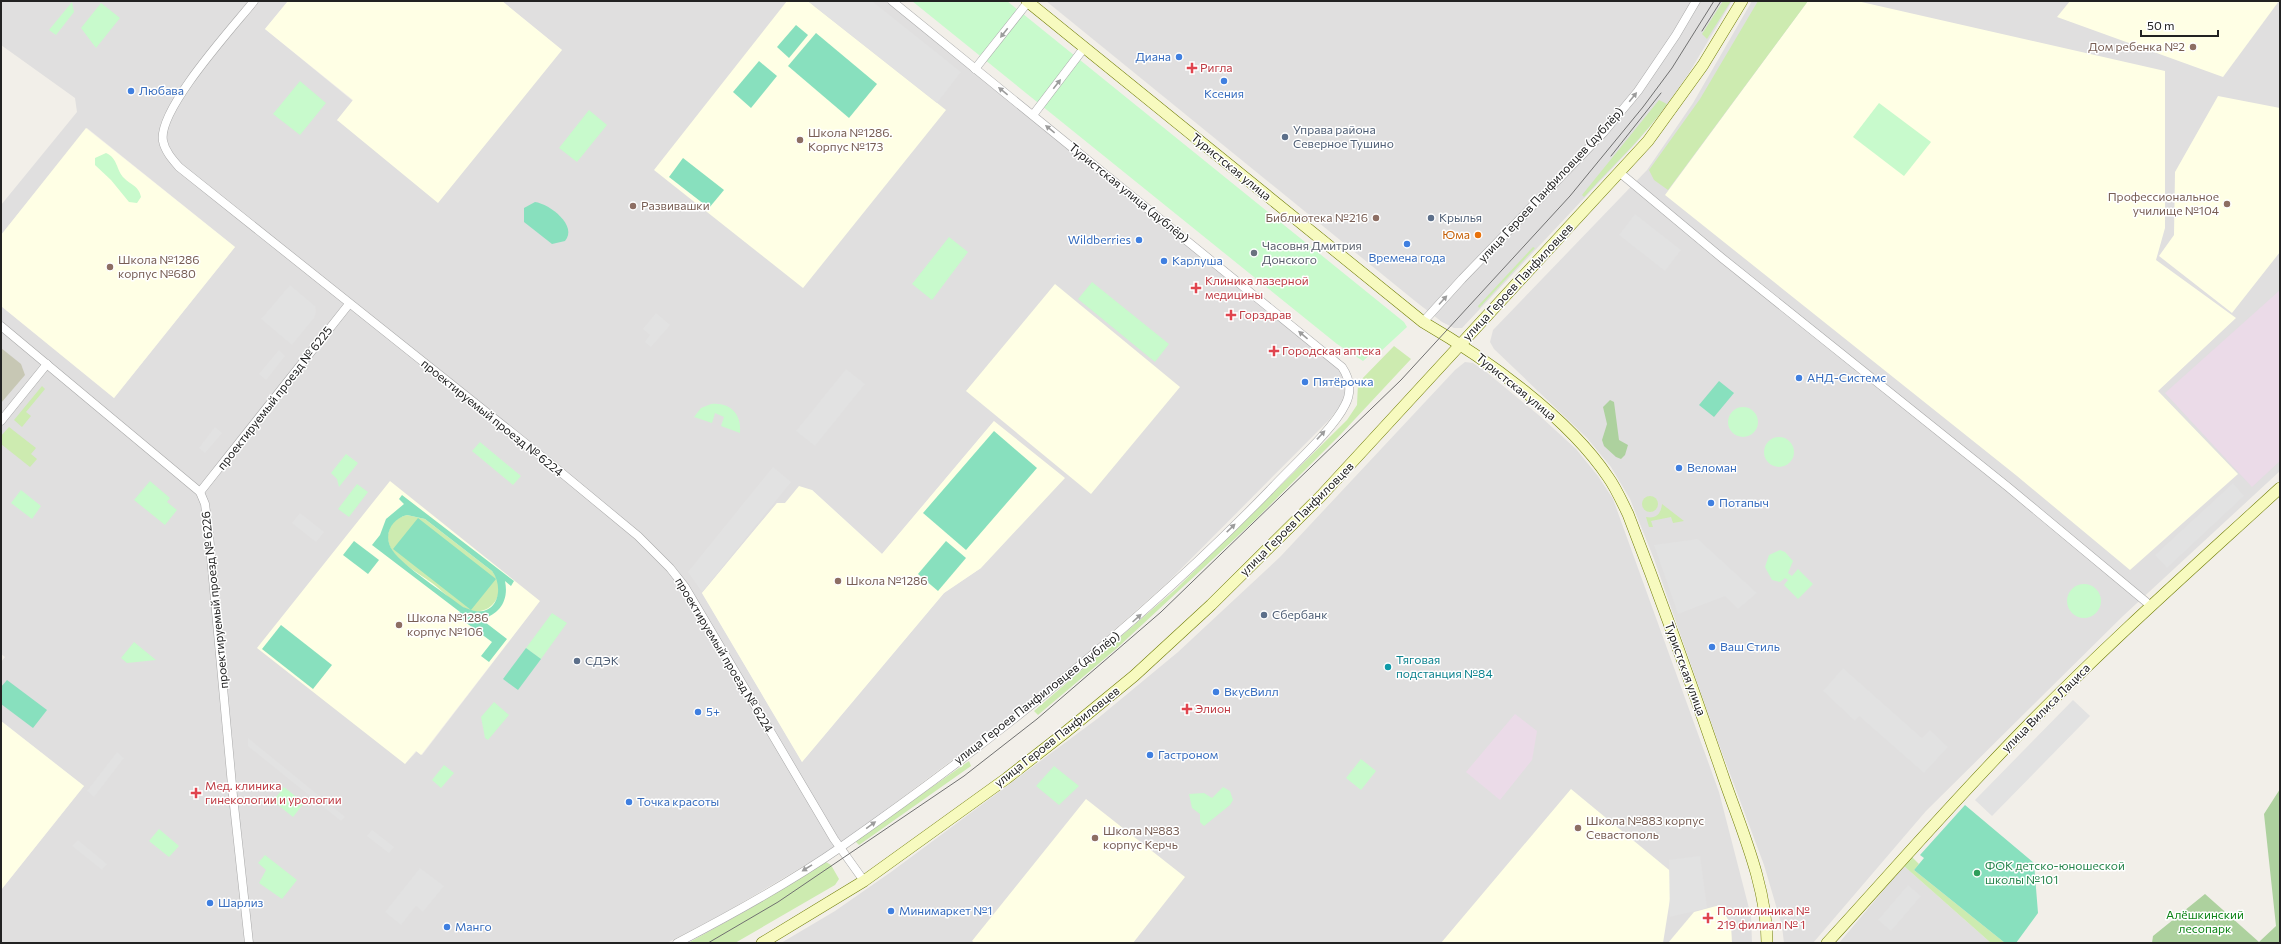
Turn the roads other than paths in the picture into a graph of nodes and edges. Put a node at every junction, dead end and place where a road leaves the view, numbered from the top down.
1 (254, 1) edge
2 (892, 1) edge
3 (1696, 1) edge
4 (1742, 1) edge
5 (1028, 2) edge
6 (1084, 48) junction
7 (975, 69) junction
8 (1033, 115) junction
9 (1620, 172) junction
10 (349, 304) junction
11 (1423, 322) junction
12 (1, 326) edge
13 (1461, 344) junction
14 (47, 364) junction
15 (1349, 396) joint
16 (1, 422) edge
17 (2280, 488) edge
18 (200, 492) junction
19 (2151, 606) junction
20 (840, 848) junction
21 (864, 881) junction
22 (249, 943) edge
23 (677, 943) edge
24 (762, 943) edge
25 (1768, 943) edge
26 (1827, 943) edge

1 - 10 street, проектируемый проезд № 6224
2 - 7 street, Туристская улица (дублёр)
11 -> 3 street, улица Героев Панфиловцев (дублёр)
4 - 9 main road, улица Героев Панфиловцев
5 - 6 main road, Туристская улица
5 -> 7 street
8 -> 6 street
6 - 11 main road, Туристская улица
8 -> 7 street, Туристская улица (дублёр)
15 -> 8 street, Туристская улица (дублёр)
9 - 13 main road, улица Героев Панфиловцев
9 - 19 street
10 - 18 street, проектируемый проезд № 6225
10 - 20 street, проектируемый проезд № 6224
11 - 13 main road, Туристская улица
12 - 14 street
13 - 21 main road, улица Героев Панфиловцев
13 - 25 main road, Туристская улица
14 - 16 street
14 - 18 street
20 -> 15 street, улица Героев Панфиловцев (дублёр)
17 - 19 main road, улица Вилиса Лациса
18 - 22 street, проектируемый проезд № 6226
19 - 26 main road, улица Вилиса Лациса
20 - 21 street, проектируемый проезд № 6224
20 -> 23 street, улица Героев Панфиловцев (дублёр)
21 - 24 main road, улица Героев Панфиловцев

